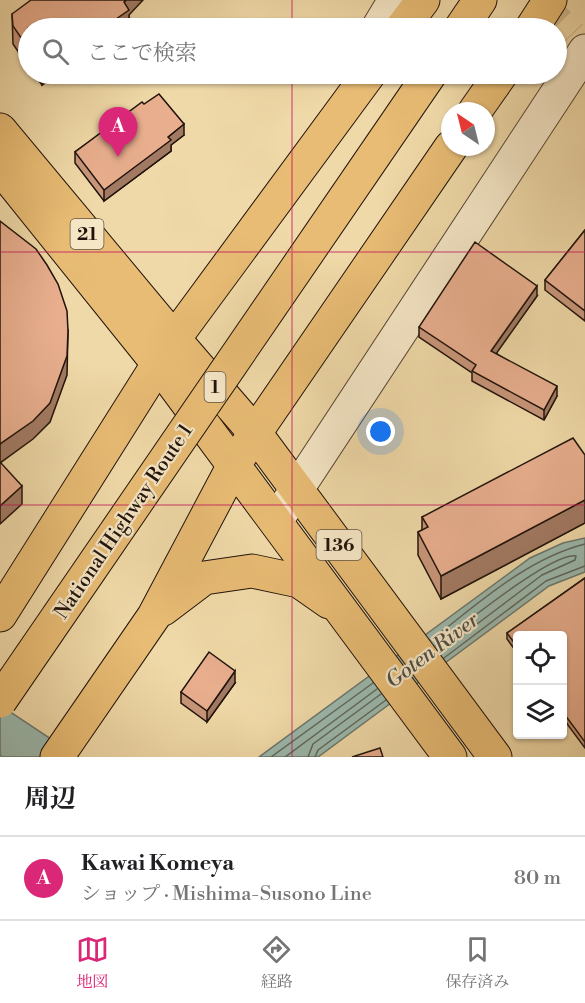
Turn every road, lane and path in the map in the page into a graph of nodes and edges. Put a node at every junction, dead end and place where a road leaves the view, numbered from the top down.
1 (395, 0) edge
2 (423, 0) edge
3 (480, 0) edge
4 (550, 0) edge
5 (384, 18) edge
6 (410, 18) edge
7 (468, 18) edge
8 (538, 18) edge
9 (580, 45) edge
10 (567, 65) edge
11 (345, 84) edge
12 (362, 84) edge
13 (423, 84) edge
14 (494, 84) edge
15 (555, 84) edge
16 (481, 102) edge
17 (0, 130) edge
18 (445, 156) edge
19 (0, 167) edge
20 (261, 221) junction
21 (167, 352) junction
22 (255, 433) junction
23 (234, 465) junction
24 (297, 488) junction
25 (276, 521) junction
26 (341, 610) junction
27 (0, 615) edge
28 (154, 616) junction
29 (0, 700) edge
30 (57, 757) edge
31 (450, 757) edge
32 (495, 757) edge

1 - 5 street
2 - 6 main road
3 - 7 main road
4 - 8 main road
9 - 10 street
11 - 20 street
12 - 20 main road
13 - 29 main road, National Highway Route 1 / 1, bridge
14 - 16 main road
15 - 24 street
17 - 21 main road, 21
18 - 22 main road
19 - 21 main road, 21
20 - 21 main road
21 - 22 main road, 136
21 - 23 main road, 136
21 - 27 main road
22 - 23 main road
22 - 24 main road, 136
23 - 25 main road, 136
23 - 28 main road
24 - 25 street
24 - 32 main road, 136
25 - 26 main road, 136
26 - 28 main road
26 - 31 main road, 136
28 - 30 main road

